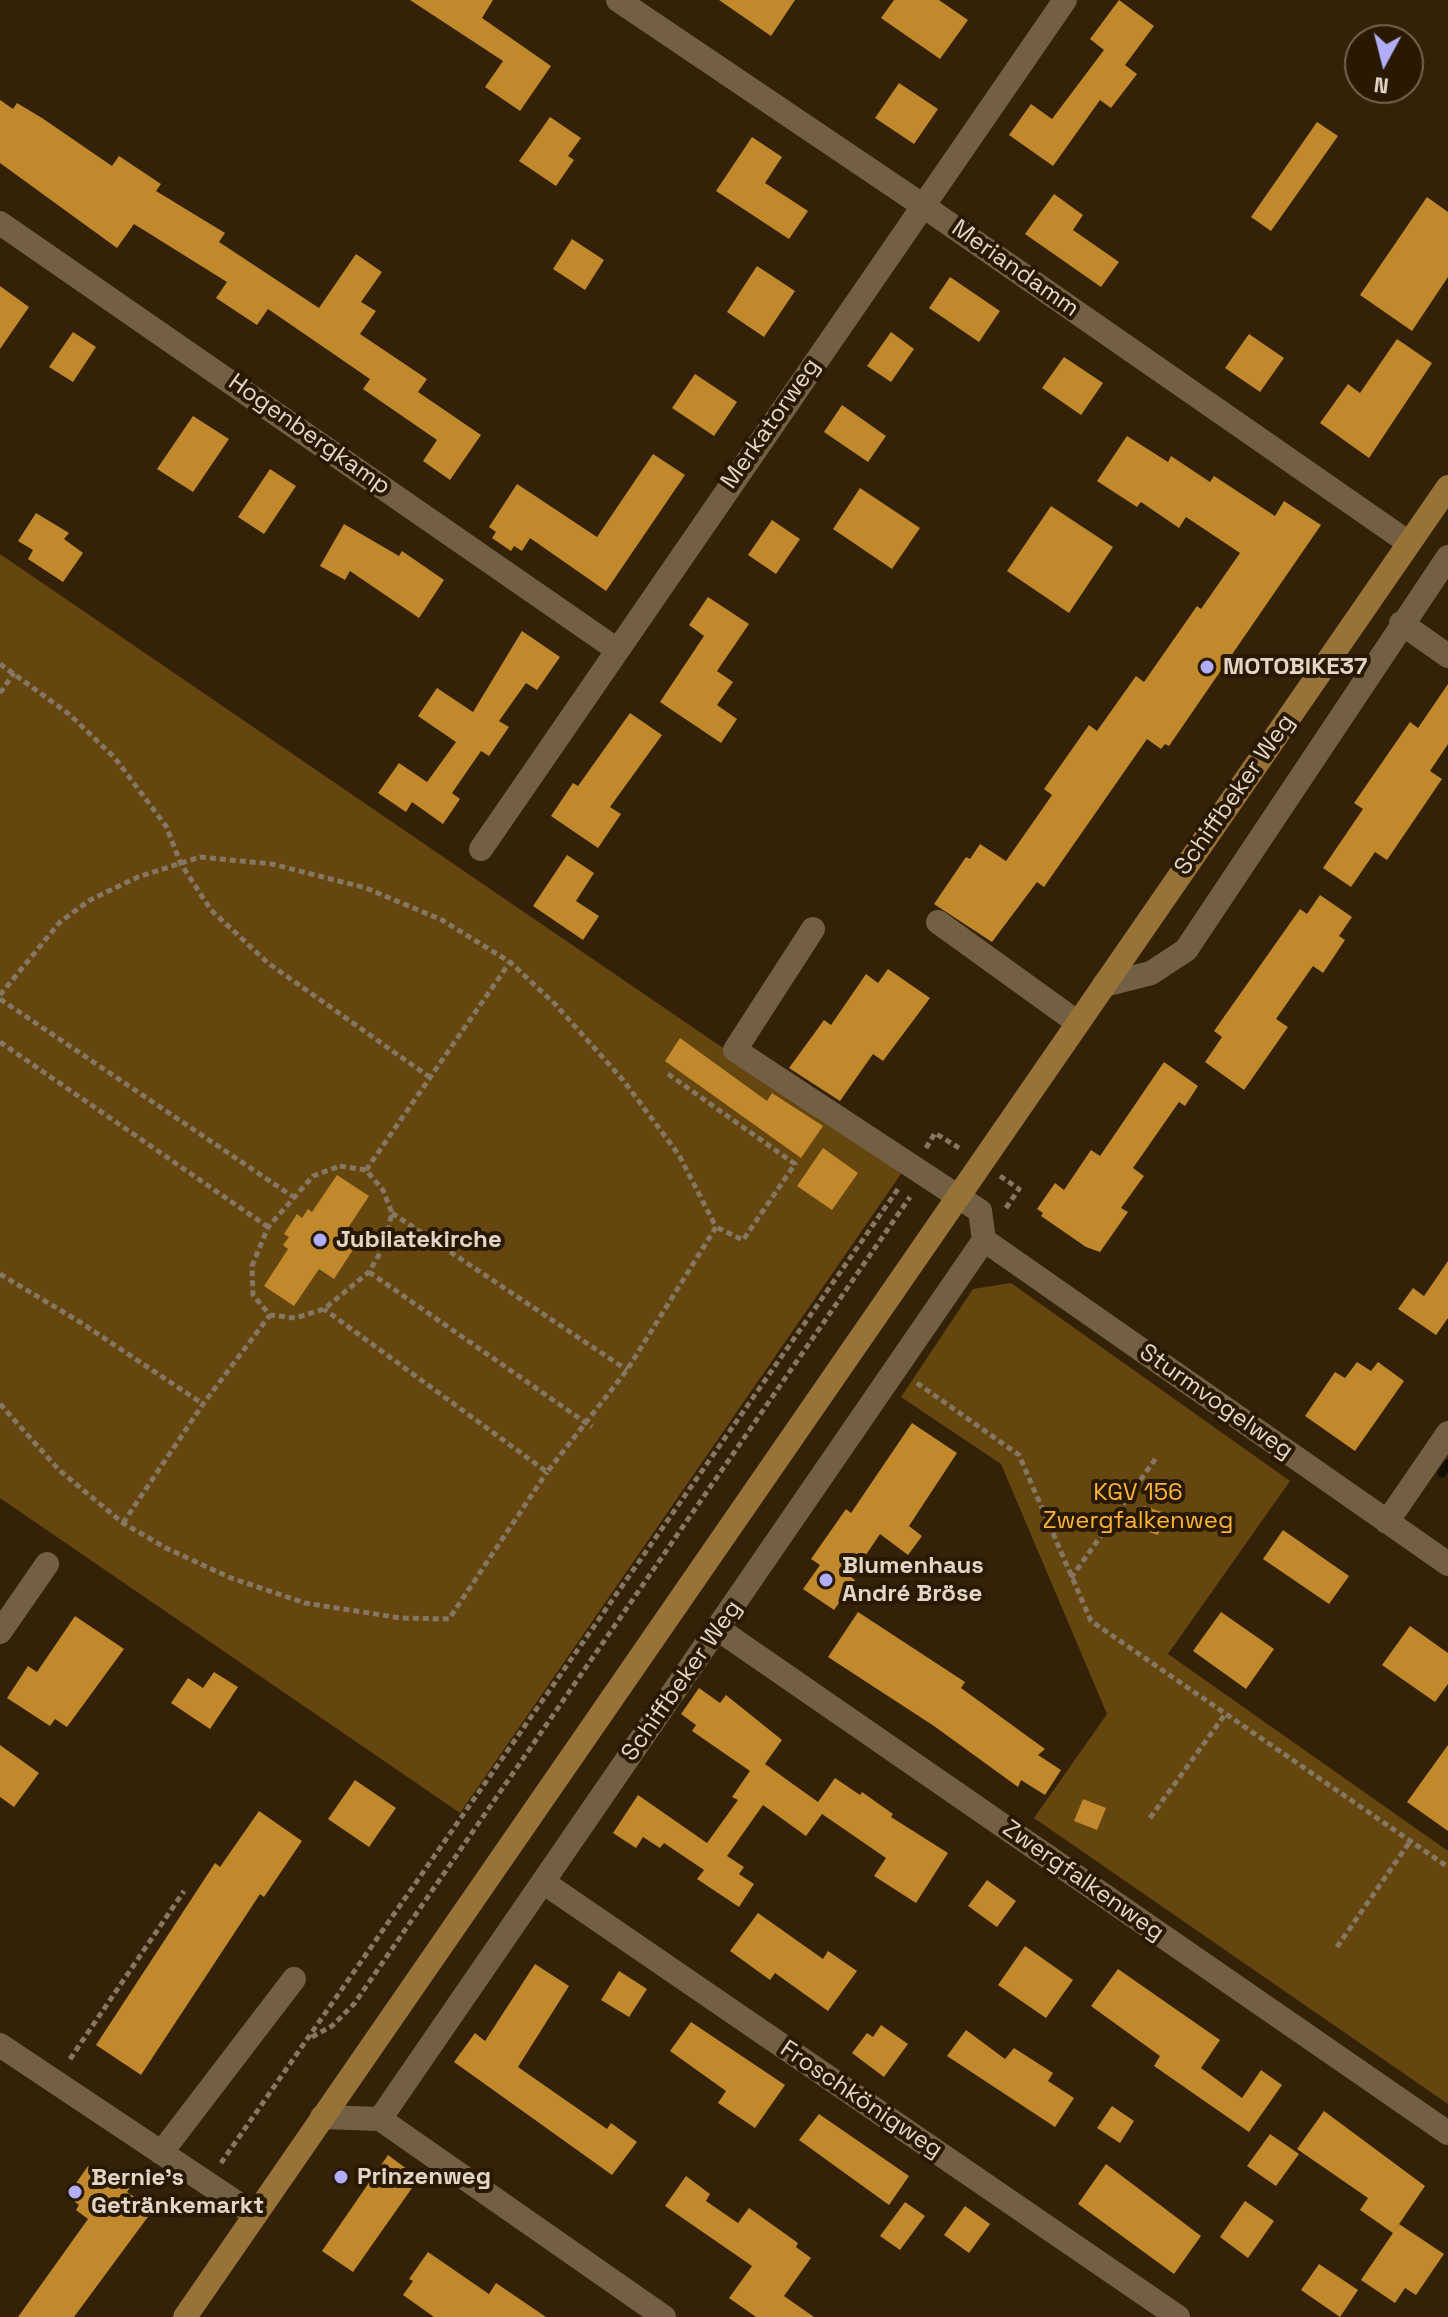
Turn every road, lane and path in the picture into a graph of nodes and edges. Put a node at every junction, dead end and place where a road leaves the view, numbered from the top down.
1 (618, 0) edge
2 (1065, 0) edge
3 (922, 205) junction
4 (0, 223) edge
5 (1448, 487) edge
6 (1409, 543) junction
7 (1448, 557) edge
8 (1401, 623) junction
9 (616, 649) junction
10 (1448, 656) edge
11 (0, 664) edge
12 (14, 673) junction
13 (0, 693) edge
14 (481, 849) dead end
15 (181, 864) junction
16 (938, 922) dead end
17 (813, 929) dead end
18 (510, 962) junction
19 (1104, 985) junction
20 (0, 997) edge
21 (1078, 1023) junction
22 (0, 1042) edge
23 (668, 1074) dead end
24 (428, 1076) junction
25 (366, 1170) junction
26 (920, 1170) junction
27 (1001, 1176) dead end
28 (1019, 1189) dead end
29 (292, 1196) junction
30 (959, 1196) junction
31 (392, 1213) junction
32 (268, 1227) junction
33 (716, 1227) junction
34 (984, 1240) junction
35 (369, 1272) junction
36 (0, 1274) edge
37 (324, 1309) junction
38 (270, 1315) junction
39 (896, 1369) junction
40 (627, 1370) junction
41 (0, 1404) edge
42 (203, 1404) junction
43 (584, 1422) junction
44 (592, 1427) dead end
45 (1448, 1433) edge
46 (1156, 1458) dead end
47 (547, 1472) junction
48 (1387, 1522) junction
49 (123, 1523) junction
50 (47, 1564) dead end
51 (1448, 1564) edge
52 (1070, 1579) junction
53 (718, 1629) junction
54 (0, 1632) edge
55 (1226, 1713) junction
56 (1150, 1818) dead end
57 (1411, 1840) junction
58 (1448, 1867) edge
59 (543, 1882) junction
60 (184, 1891) dead end
61 (1337, 1947) dead end
62 (294, 1979) dead end
63 (311, 2037) junction
64 (0, 2045) edge
65 (55, 2082) junction
66 (322, 2117) junction
67 (380, 2119) junction
68 (1448, 2133) edge
69 (161, 2153) junction
70 (207, 2184) junction
71 (255, 2215) junction
72 (187, 2316) edge
73 (664, 2317) edge
74 (1178, 2317) edge

1 - 3 street, Meriandamm
2 - 3 street, Merkatorweg
3 - 6 street, Meriandamm
3 - 9 street, Merkatorweg
4 - 9 street, Hogenbergkamp
5 - 6 main road, Schiffbeker Weg
6 - 19 main road, Schiffbeker Weg
7 - 8 street, Schiffbeker Weg
8 - 10 street
8 - 19 street, Schiffbeker Weg
9 - 14 street, Merkatorweg
11 - 12 path
12 - 13 path
12 - 15 path
15 - 18 path
15 - 20 path
15 - 24 path
16 - 21 street
17 - 26 street
18 - 24 path
18 - 33 path
19 - 21 main road, Schiffbeker Weg
20 - 29 path
21 - 30 main road, Schiffbeker Weg
22 - 32 path
23 - 33 path
24 - 25 path
25 - 29 path
25 - 31 path
26 - 26 path
26 - 30 street
26 - 63 path
26 - 63 path
27 - 28 path
29 - 32 path
30 - 34 street
30 - 66 main road, Schiffbeker Weg
31 - 35 path
31 - 40 path
32 - 38 path
33 - 40 path
34 - 39 street, Schiffbeker Weg
34 - 48 street, Sturmvogelweg
35 - 37 path
35 - 43 path
36 - 42 path
37 - 38 path
37 - 47 path
38 - 42 path
39 - 52 path
39 - 53 street, Schiffbeker Weg
40 - 43 path
41 - 49 path
42 - 49 path
43 - 44 path
43 - 47 path
45 - 48 street
46 - 52 path
47 - 49 path
48 - 51 street, Sturmvogelweg
50 - 54 street
52 - 55 path
53 - 59 street, Schiffbeker Weg
53 - 68 street, Zwergfalkenweg
55 - 56 path
55 - 57 path
57 - 58 path
57 - 61 path
59 - 67 street, Schiffbeker Weg
59 - 74 street, Froschkönigweg
60 - 65 path
62 - 69 street
63 - 70 path
64 - 65 street
65 - 69 street
66 - 67 street
66 - 71 main road, Schiffbeker Weg
67 - 73 street
69 - 70 street
70 - 71 street
71 - 72 main road, Schiffbeker Weg

